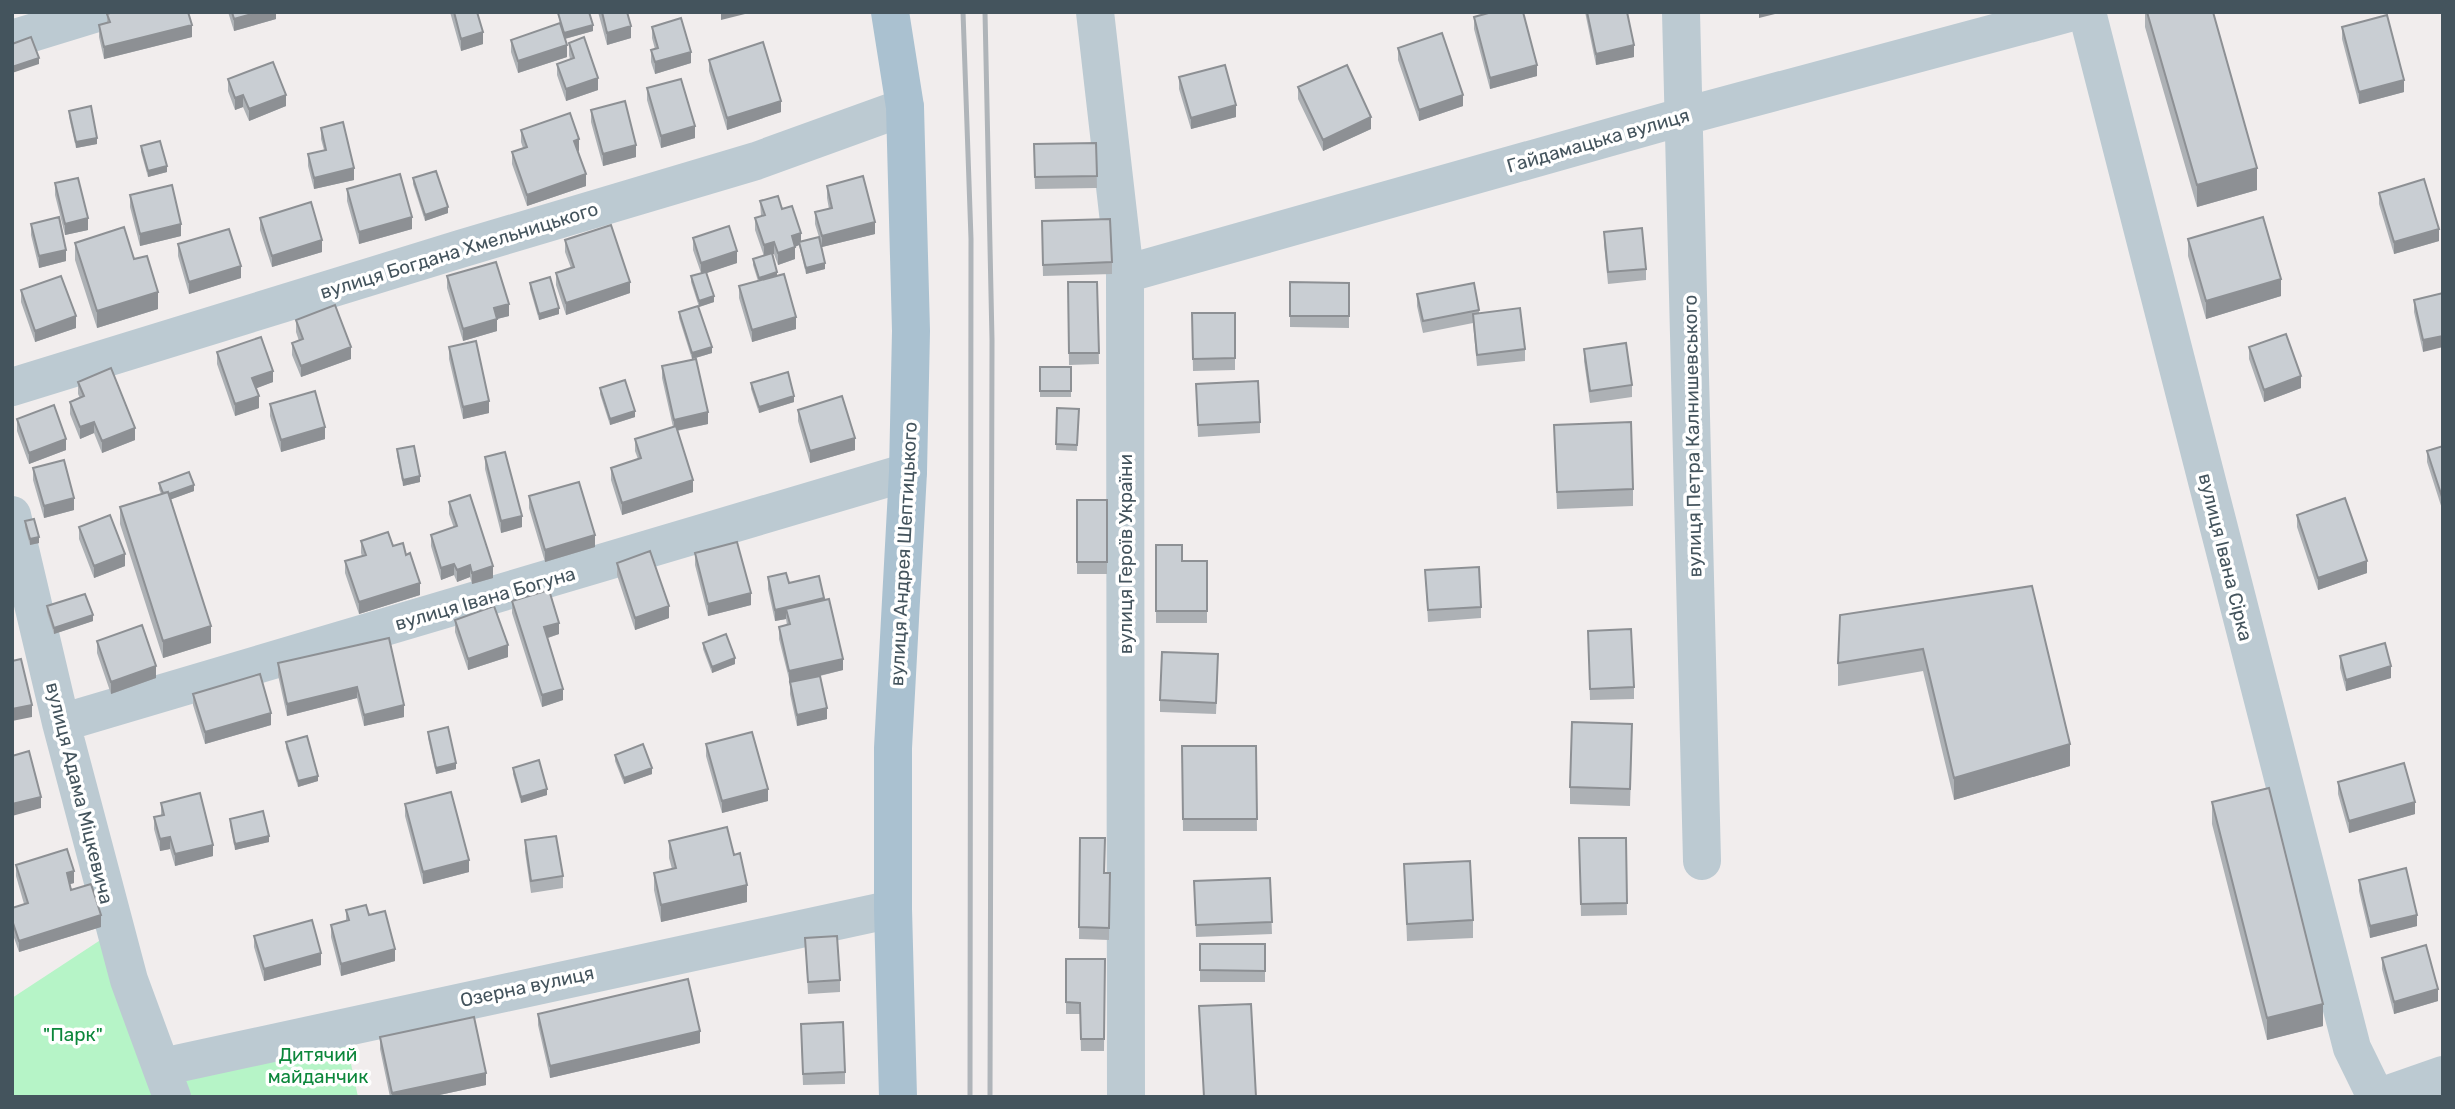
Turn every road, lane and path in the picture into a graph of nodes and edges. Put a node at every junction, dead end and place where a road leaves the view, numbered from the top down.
1 (100, 12) edge
2 (890, 12) edge
3 (1095, 12) edge
4 (1681, 12) edge
5 (2073, 12) edge
6 (2087, 12) edge
7 (12, 39) edge
8 (905, 107) junction
9 (1685, 116) junction
10 (1125, 274) junction
11 (12, 387) edge
12 (908, 472) junction
13 (12, 515) edge
14 (61, 723) junction
15 (1702, 861) dead end
16 (893, 909) junction
17 (2443, 1075) edge
18 (167, 1082) edge
19 (898, 1097) edge
20 (1126, 1097) edge
21 (2378, 1097) edge

1 - 7 street
2 - 8 main road, вулиця Андрея Шептицького
3 - 10 street, вулиця Героїв України
4 - 9 street, вулиця Петра Калнишевського
5 - 9 street, Гайдамацька вулиця
6 - 21 street, вулиця Івана Сірка
8 - 11 street, вулиця Богдана Хмельницького
8 - 12 main road, вулиця Андрея Шептицького
9 - 10 street, Гайдамацька вулиця
9 - 15 street, вулиця Петра Калнишевського
10 - 20 street, вулиця Героїв України
12 - 14 street, вулиця Івана Богуна
12 - 16 main road, вулиця Андрея Шептицького
13 - 14 street, вулиця Адама Міцкевича
14 - 18 street, вулиця Адама Міцкевича
16 - 18 street, Озерна вулиця
16 - 19 main road, вулиця Андрея Шептицького
17 - 21 street

